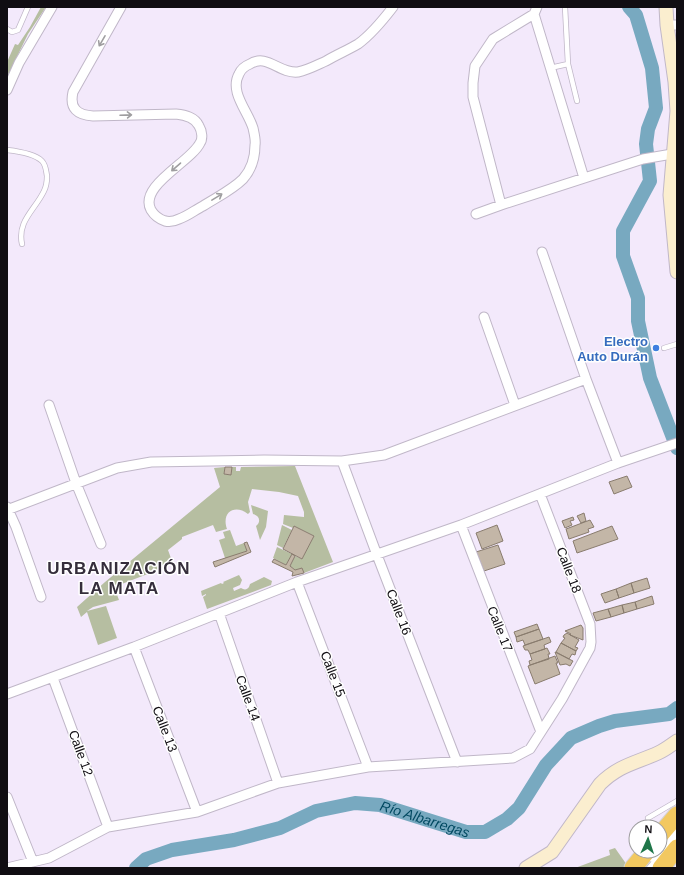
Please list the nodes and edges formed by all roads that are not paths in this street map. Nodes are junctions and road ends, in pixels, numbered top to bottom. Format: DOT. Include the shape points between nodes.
graph roads {
  1 [pos="28,7"];
  2 [pos="52,7"];
  3 [pos="120,7"];
  4 [pos="393,7"];
  5 [pos="565,7"];
  6 [pos="666,7"];
  7 [pos="536,10"];
  8 [pos="672,25"];
  9 [pos="7,29"];
  10 [pos="568,64"];
  11 [pos="550,68"];
  12 [pos="8,87"];
  13 [pos="577,101"];
  14 [pos="677,111"];
  15 [pos="7,150"];
  16 [pos="667,154"];
  17 [pos="584,178"];
  18 [pos="502,205"];
  19 [pos="476,214"];
  20 [pos="22,244"];
  21 [pos="542,252"];
  22 [pos="677,272"];
  23 [pos="484,317"];
  24 [pos="677,344"];
  25 [pos="664,348"];
  26 [pos="586,379"];
  27 [pos="49,405"];
  28 [pos="515,405"];
  29 [pos="677,443"];
  30 [pos="342,461"];
  31 [pos="618,463"];
  32 [pos="76,483"];
  33 [pos="540,494"];
  34 [pos="7,509"];
  35 [pos="461,525"];
  36 [pos="101,544"];
  37 [pos="377,555"];
  38 [pos="297,582"];
  39 [pos="41,597"];
  40 [pos="219,613"];
  41 [pos="134,647"];
  42 [pos="53,678"];
  43 [pos="7,694"];
  44 [pos="541,732"];
  45 [pos="677,741"];
  46 [pos="457,762"];
  47 [pos="368,767"];
  48 [pos="278,783"];
  49 [pos="7,797"];
  50 [pos="677,801"];
  51 [pos="197,812"];
  52 [pos="677,815"];
  53 [pos="648,818"];
  54 [pos="668,826"];
  55 [pos="108,827"];
  56 [pos="677,829"];
  57 [pos="677,835"];
  58 [pos="668,840"];
  59 [pos="677,848"];
  60 [pos="640,859"];
  61 [pos="651,859"];
  62 [pos="33,862"];
  63 [pos="7,868"];
  64 [pos="526,868"];
  65 [pos="633,868"];
  66 [pos="643,868"];
  67 [pos="648,868"];
  68 [pos="661,868"];
  1 -- 9 [label="lane" via="18,30 12,32"];
  2 -- 12 [label="street"];
  3 -- 4 [label="street, one-way" via="73,92 72,103 83,115 176,114 189,116 197,122 201,133 200,143 150,195 149,205 154,214 171,222 232,188 249,170 256,145 253,128 237,90 239,74 245,67 260,60 291,72 310,68 358,44 378,26"];
  5 -- 10 [label="lane"];
  6 -- 8 [label="street"];
  7 -- 11 [label="street"];
  7 -- 18 [label="street" via="493,38 476,66 472,83 473,97"];
  8 -- 14 [label="street"];
  10 -- 11 [label="lane"];
  10 -- 13 [label="lane"];
  11 -- 17 [label="street"];
  14 -- 16 [label="street"];
  15 -- 20 [label="lane" via="34,157 42,161 46,168 44,191 22,227"];
  16 -- 17 [label="street"];
  16 -- 22 [label="street"];
  17 -- 18 [label="street"];
  18 -- 19 [label="street"];
  21 -- 26 [label="street"];
  23 -- 28 [label="street"];
  24 -- 25 [label="lane"];
  26 -- 28 [label="street"];
  26 -- 31 [label="street"];
  27 -- 32 [label="street"];
  28 -- 30 [label="street" via="384,455"];
  29 -- 31 [label="street"];
  30 -- 32 [label="street" via="151,462 117,468"];
  30 -- 37 [label="street, Calle 16"];
  31 -- 33 [label="street"];
  32 -- 34 [label="street"];
  32 -- 36 [label="street"];
  33 -- 35 [label="street"];
  33 -- 44 [label="street, Calle 18" via="590,624 591,642 590,648"];
  34 -- 39 [label="street"];
  35 -- 37 [label="street"];
  35 -- 44 [label="street, Calle 17"];
  37 -- 38 [label="street"];
  37 -- 46 [label="street, Calle 16"];
  38 -- 40 [label="street"];
  38 -- 47 [label="street, Calle 15"];
  40 -- 41 [label="street"];
  40 -- 48 [label="street, Calle 14"];
  41 -- 42 [label="street"];
  41 -- 51 [label="street, Calle 13"];
  42 -- 43 [label="street"];
  42 -- 55 [label="street, Calle 12"];
  44 -- 46 [label="street" via="530,748 513,758"];
  45 -- 64 [label="street" via="610,774 600,784 552,852"];
  46 -- 47 [label="street"];
  47 -- 48 [label="street"];
  48 -- 51 [label="street"];
  49 -- 62 [label="street"];
  50 -- 53 [label="lane"];
  51 -- 55 [label="street"];
  52 -- 54 [label="highway"];
  55 -- 62 [label="street" via="50,858"];
  56 -- 58 [label="lane"];
  57 -- 67 [label="lane"];
  59 -- 68 [label="highway"];
  60 -- 65 [label="highway"];
  61 -- 66 [label="lane"];
  62 -- 63 [label="street"];
}
